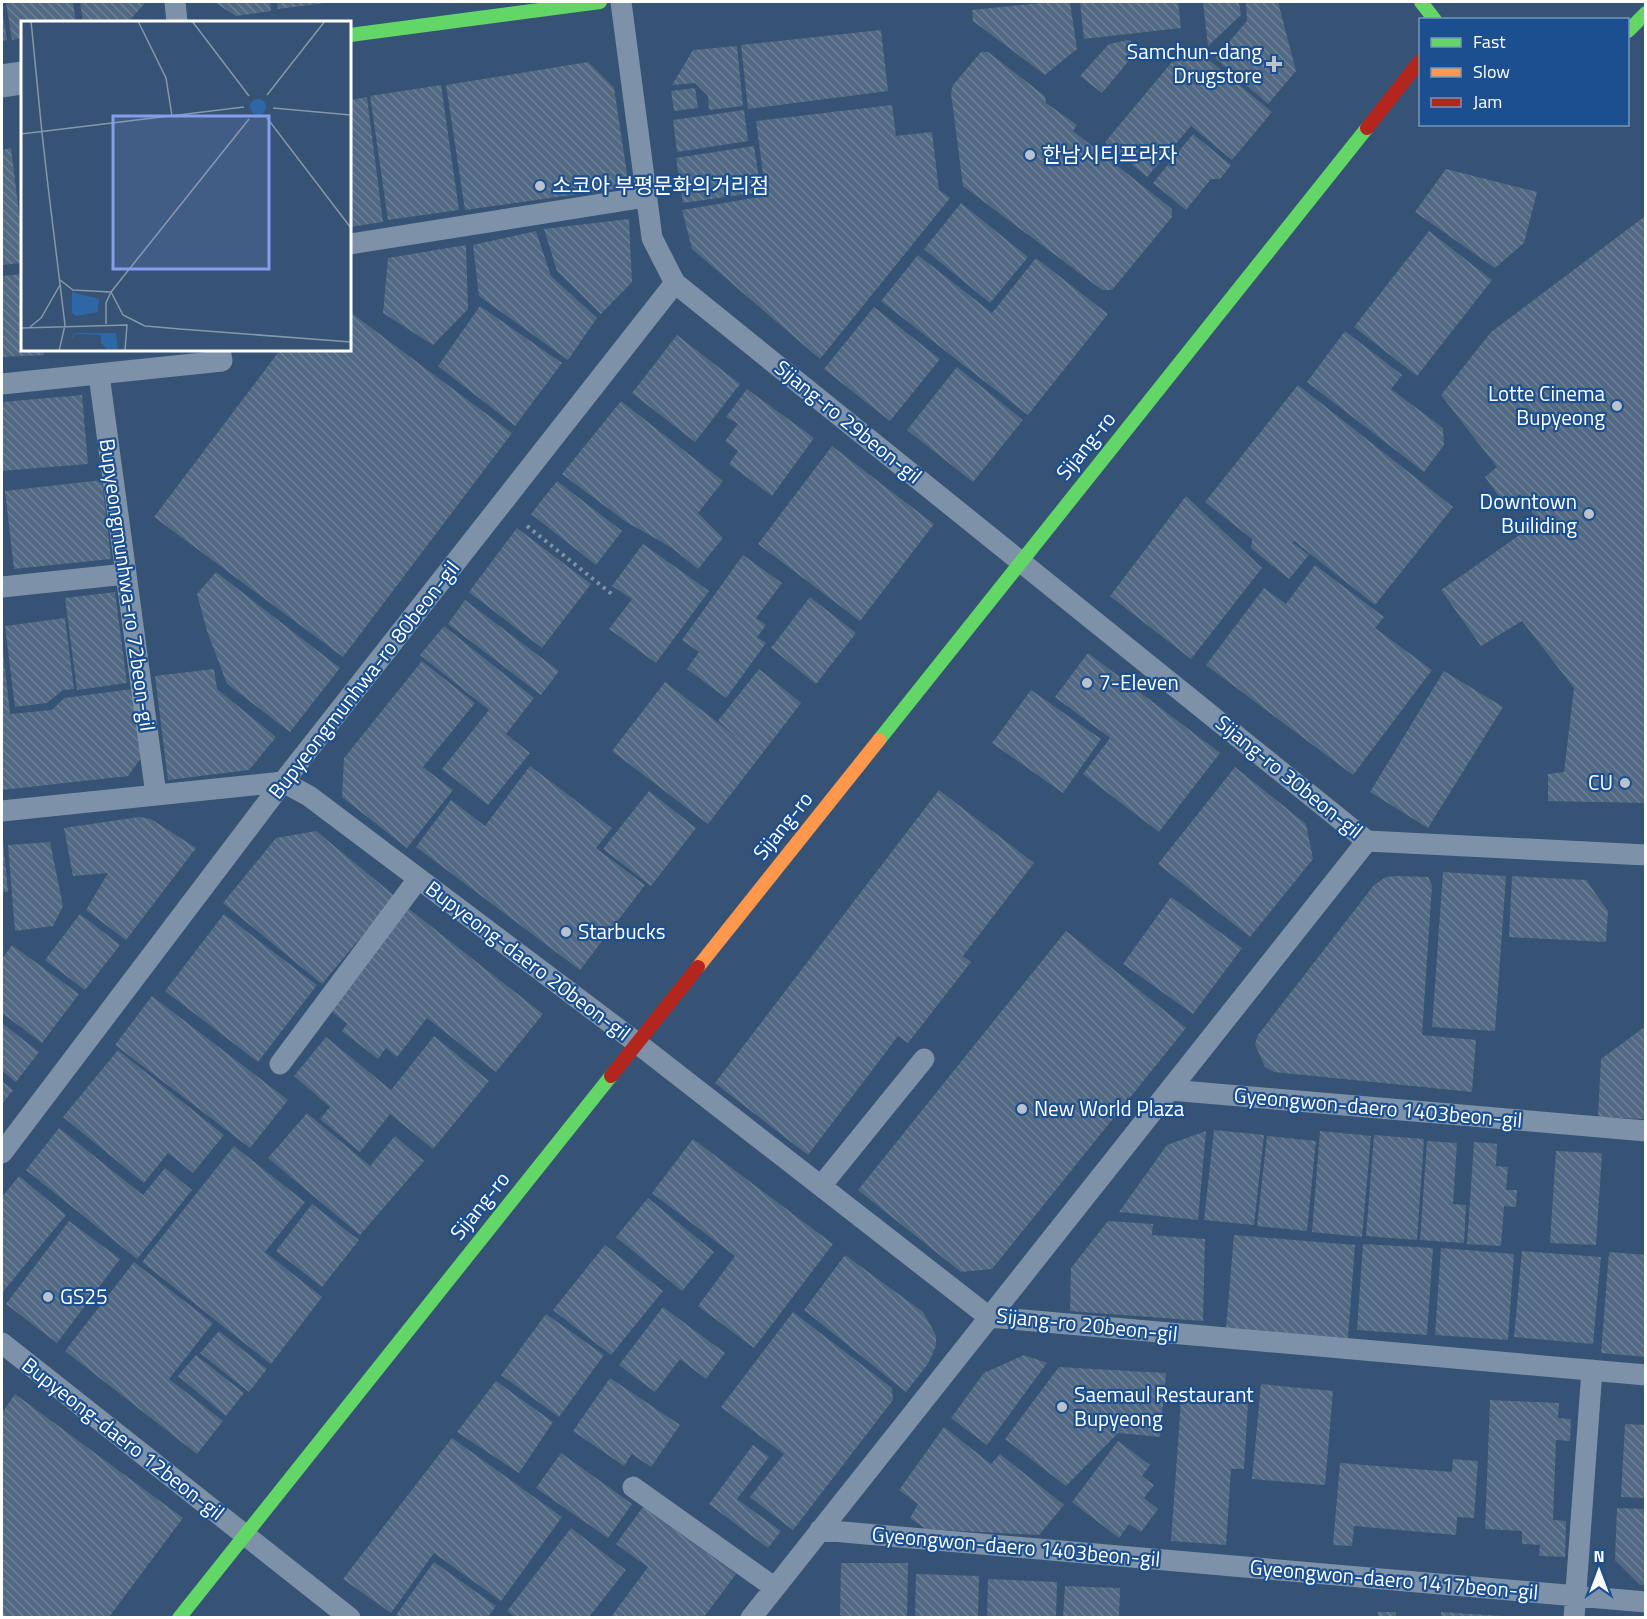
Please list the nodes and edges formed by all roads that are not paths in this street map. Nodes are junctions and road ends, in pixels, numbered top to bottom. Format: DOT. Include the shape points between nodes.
graph roads {
  1 [pos="175,2"];
  2 [pos="600,2"];
  3 [pos="621,2"];
  4 [pos="1421,2"];
  5 [pos="1646,13"];
  6 [pos="1433,18"];
  7 [pos="177,21"];
  8 [pos="1629,31"];
  9 [pos="351,35"];
  10 [pos="1640,43"];
  11 [pos="1419,62"];
  12 [pos="21,78"];
  13 [pos="2,81"];
  14 [pos="646,197"];
  15 [pos="351,244"];
  16 [pos="675,283"];
  17 [pos="220,351"];
  18 [pos="99,375"];
  19 [pos="2,384"];
  20 [pos="1021,562"];
  21 [pos="126,574"];
  22 [pos="2,587"];
  23 [pos="283,782"];
  24 [pos="156,795"];
  25 [pos="2,811"];
  26 [pos="1367,841"];
  27 [pos="1646,855"];
  28 [pos="418,879"];
  29 [pos="637,1043"];
  30 [pos="924,1059"];
  31 [pos="279,1064"];
  32 [pos="1170,1090"];
  33 [pos="1646,1131"];
  34 [pos="2,1153"];
  35 [pos="821,1186"];
  36 [pos="989,1317"];
  37 [pos="2,1343"];
  38 [pos="1592,1370"];
  39 [pos="1646,1375"];
  40 [pos="633,1487"];
  41 [pos="820,1530"];
  42 [pos="244,1535"];
  43 [pos="1212,1564"];
  44 [pos="775,1588"];
  45 [pos="1576,1596"];
  46 [pos="1646,1602"];
  47 [pos="179,1617"];
  48 [pos="350,1617"];
  49 [pos="751,1617"];
  50 [pos="1575,1617"];
  1 -- 7 [label="lane"];
  2 -- 9 [label="street"];
  3 -- 14 [label="lane"];
  4 -- 6 [label="street"];
  5 -- 8 [label="street"];
  8 -- 10 [label="street"];
  11 -- 20 [label="street, Sijang-ro"];
  12 -- 13 [label="street"];
  14 -- 15 [label="lane"];
  14 -- 16 [label="lane" via="652,238"];
  16 -- 20 [label="lane, Sijang-ro 29beon-gil"];
  16 -- 23 [label="lane, Bupyeongmunhwa-ro 80beon-gil"];
  17 -- 18 [label="lane" via="222,361"];
  18 -- 19 [label="lane"];
  18 -- 21 [label="lane, Bupyeongmunhwa-ro 72beon-gil"];
  20 -- 26 [label="lane, Sijang-ro 30beon-gil"];
  20 -- 29 [label="street, Sijang-ro"];
  21 -- 22 [label="lane"];
  21 -- 24 [label="lane, Bupyeongmunhwa-ro 72beon-gil"];
  23 -- 24 [label="lane"];
  23 -- 28 [label="lane, Bupyeong-daero 20beon-gil" via="309,796"];
  23 -- 34 [label="lane, Bupyeongmunhwa-ro 80beon-gil"];
  24 -- 25 [label="lane"];
  26 -- 27 [label="lane, Sijang-ro 30beon-gil"];
  26 -- 32 [label="lane"];
  28 -- 29 [label="lane, Bupyeong-daero 20beon-gil"];
  28 -- 31 [label="lane, Bupyeong-daero 20beon-gil"];
  29 -- 35 [label="lane, Sijang-ro 20beon-gil"];
  29 -- 42 [label="street, Sijang-ro"];
  30 -- 35 [label="lane"];
  32 -- 33 [label="lane, Gyeongwon-daero 1403beon-gil"];
  32 -- 36 [label="lane"];
  35 -- 36 [label="lane, Sijang-ro 20beon-gil"];
  36 -- 38 [label="lane, Sijang-ro 20beon-gil"];
  36 -- 41 [label="lane"];
  37 -- 42 [label="lane, Bupyeong-daero 12beon-gil"];
  38 -- 39 [label="lane, Sijang-ro 20beon-gil"];
  38 -- 45 [label="lane"];
  40 -- 44 [label="lane"];
  41 -- 43 [label="lane, Gyeongwon-daero 1403beon-gil"];
  41 -- 44 [label="lane"];
  42 -- 47 [label="street, Sijang-ro"];
  42 -- 48 [label="lane, Bupyeong-daero 12beon-gil"];
  43 -- 45 [label="lane, Gyeongwon-daero 1417beon-gil"];
  44 -- 49 [label="lane"];
  45 -- 46 [label="lane, Gyeongwon-daero 1417beon-gil"];
  45 -- 50 [label="lane"];
}
